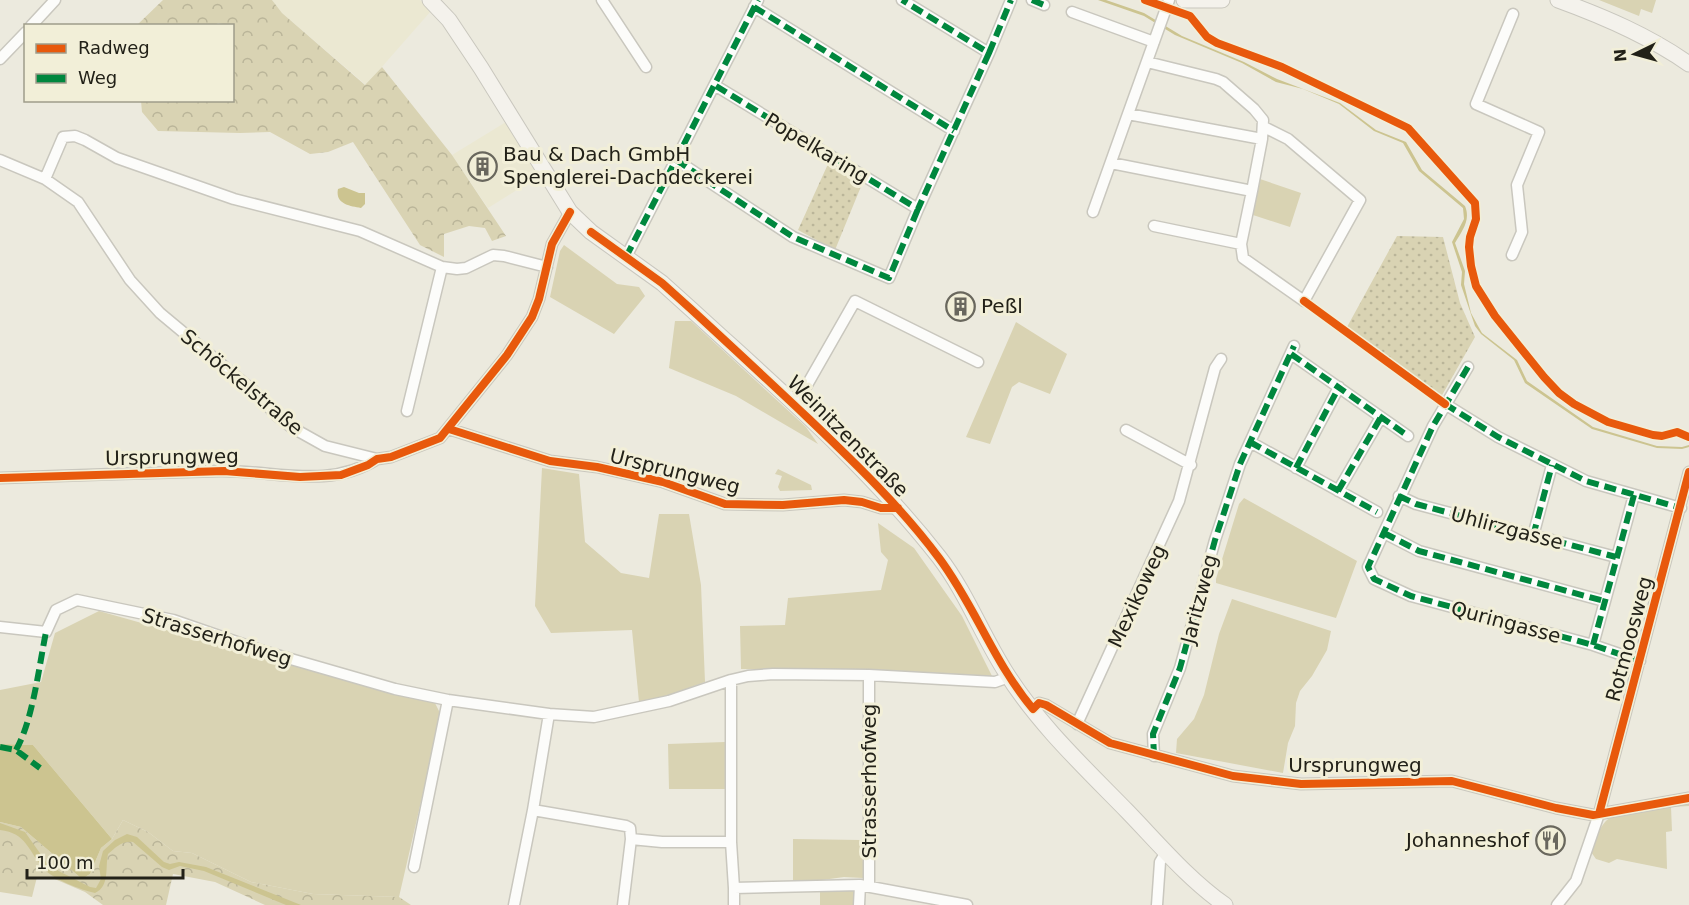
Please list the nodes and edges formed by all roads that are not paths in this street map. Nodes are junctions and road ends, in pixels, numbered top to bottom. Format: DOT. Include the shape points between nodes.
graph roads {
  1 [pos="55,0"];
  2 [pos="430,0"];
  3 [pos="602,0"];
  4 [pos="902,0"];
  5 [pos="1011,0"];
  6 [pos="1032,0"];
  7 [pos="1168,0"];
  8 [pos="1186,0"];
  9 [pos="1222,0"];
  10 [pos="1558,0"];
  11 [pos="756,4"];
  12 [pos="1044,5"];
  13 [pos="1072,12"];
  14 [pos="1513,14"];
  15 [pos="33,24"];
  16 [pos="24,34"];
  17 [pos="1156,37"];
  18 [pos="989,53"];
  19 [pos="0,59"];
  20 [pos="1147,62"];
  21 [pos="1689,64"];
  22 [pos="646,67"];
  23 [pos="716,86"];
  24 [pos="1128,114"];
  25 [pos="1264,127"];
  26 [pos="954,131"];
  27 [pos="1262,139"];
  28 [pos="0,160"];
  29 [pos="676,160"];
  30 [pos="1111,163"];
  31 [pos="45,179"];
  32 [pos="1252,191"];
  33 [pos="918,209"];
  34 [pos="570,212"];
  35 [pos="1093,212"];
  36 [pos="1154,226"];
  37 [pos="1241,244"];
  38 [pos="1512,255"];
  39 [pos="626,257"];
  40 [pos="442,267"];
  41 [pos="547,267"];
  42 [pos="1221,359"];
  43 [pos="978,363"];
  44 [pos="1468,367"];
  45 [pos="1339,387"];
  46 [pos="1445,404"];
  47 [pos="795,406"];
  48 [pos="407,411"];
  49 [pos="1381,417"];
  50 [pos="449,429"];
  51 [pos="1126,430"];
  52 [pos="1408,436"];
  53 [pos="1250,442"];
  54 [pos="377,459"];
  55 [pos="1191,465"];
  56 [pos="1552,465"];
  57 [pos="1296,468"];
  58 [pos="1689,472"];
  59 [pos="0,477"];
  60 [pos="1338,491"];
  61 [pos="1634,495"];
  62 [pos="1399,496"];
  63 [pos="898,508"];
  64 [pos="1681,508"];
  65 [pos="1377,512"];
  66 [pos="1384,534"];
  67 [pos="1533,536"];
  68 [pos="1616,557"];
  69 [pos="1604,601"];
  70 [pos="0,627"];
  71 [pos="1593,645"];
  72 [pos="1640,661"];
  73 [pos="869,675"];
  74 [pos="1009,677"];
  75 [pos="731,680"];
  76 [pos="448,700"];
  77 [pos="1033,709"];
  78 [pos="549,714"];
  79 [pos="1077,724"];
  80 [pos="1158,757"];
  81 [pos="1689,798"];
  82 [pos="533,810"];
  83 [pos="1599,814"];
  84 [pos="631,839"];
  85 [pos="731,842"];
  86 [pos="1166,852"];
  87 [pos="414,867"];
  88 [pos="864,886"];
  89 [pos="734,888"];
  90 [pos="514,905"];
  91 [pos="624,905"];
  92 [pos="734,905"];
  93 [pos="859,905"];
  94 [pos="968,905"];
  95 [pos="1157,905"];
  96 [pos="1225,905"];
  97 [pos="1557,905"];
  1 -- 15 [label="street"];
  2 -- 34 [label="main road, Weinitzenstraße" via="449,20 481,68"];
  3 -- 22 [label="street"];
  4 -- 18 [label="street"];
  5 -- 18 [label="street"];
  6 -- 12 [label="street"];
  7 -- 17 [label="street"];
  8 -- 9 [label="main road"];
  10 -- 21 [label="main road" via="1599,14"];
  11 -- 23 [label="street"];
  11 -- 26 [label="street"];
  13 -- 17 [label="street"];
  14 -- 38 [label="street" via="1476,104 1539,132 1517,185 1522,232"];
  16 -- 19 [label="street"];
  17 -- 20 [label="street"];
  18 -- 26 [label="street"];
  20 -- 24 [label="street"];
  20 -- 25 [label="street" via="1223,82 1259,114"];
  23 -- 29 [label="street"];
  23 -- 33 [label="street, Popelkaring"];
  24 -- 27 [label="street"];
  24 -- 30 [label="street"];
  25 -- 27 [label="street"];
  25 -- 37 [label="street" via="1288,139 1360,200 1304,301 1243,258"];
  26 -- 33 [label="street"];
  27 -- 32 [label="street"];
  28 -- 31 [label="street, Schöckelstraße"];
  29 -- 33 [label="street" via="793,237 889,278"];
  29 -- 39 [label="street"];
  30 -- 32 [label="street"];
  30 -- 35 [label="street"];
  31 -- 40 [label="street" via="63,137 75,136 117,158 166,176 234,199 360,231"];
  31 -- 54 [label="street, Schöckelstraße" via="78,202 130,280 160,313 256,393 277,416 325,446"];
  32 -- 37 [label="street"];
  34 -- 39 [label="main road, Weinitzenstraße"];
  34 -- 41 [label="street, Schöckelstraße" via="552,244"];
  36 -- 37 [label="street"];
  39 -- 47 [label="main road, Weinitzenstraße" via="692,309"];
  40 -- 41 [label="street" via="466,268 493,255"];
  40 -- 48 [label="street"];
  41 -- 50 [label="street, Schöckelstraße" via="532,317"];
  42 -- 55 [label="street, Mexikoweg" via="1215,368"];
  43 -- 47 [label="street" via="855,301"];
  44 -- 46 [label="street"];
  45 -- 49 [label="street, Jaritzweg"];
  45 -- 53 [label="street, Jaritzweg" via="1293,350"];
  45 -- 57 [label="street"];
  46 -- 56 [label="street" via="1491,434"];
  46 -- 62 [label="street"];
  47 -- 63 [label="main road, Weinitzenstraße"];
  49 -- 52 [label="street, Jaritzweg"];
  49 -- 60 [label="street"];
  50 -- 54 [label="street, Schöckelstraße" via="440,438"];
  50 -- 63 [label="street, Ursprungweg" via="550,461 663,482 725,504 783,505 835,500"];
  51 -- 55 [label="street"];
  53 -- 57 [label="street"];
  53 -- 80 [label="street, Jaritzweg" via="1215,540 1180,668 1153,734"];
  54 -- 59 [label="street, Ursprungweg" via="341,475 300,477 224,471"];
  55 -- 79 [label="street, Mexikoweg" via="1168,527"];
  56 -- 61 [label="street"];
  56 -- 67 [label="street"];
  57 -- 60 [label="street"];
  58 -- 64 [label="street, Rotmoosweg"];
  60 -- 65 [label="street"];
  61 -- 64 [label="street"];
  61 -- 68 [label="street"];
  62 -- 66 [label="street"];
  62 -- 67 [label="street, Uhlirzgasse"];
  63 -- 74 [label="main road, Weinitzenstraße" via="963,593"];
  64 -- 72 [label="street, Rotmoosweg"];
  66 -- 69 [label="street" via="1419,551"];
  66 -- 71 [label="street, Quringasse" via="1368,567 1374,579 1411,596"];
  67 -- 68 [label="street, Uhlirzgasse"];
  68 -- 69 [label="street"];
  69 -- 71 [label="street"];
  70 -- 76 [label="street, Strasserhofweg" via="46,632 56,610 77,600 173,620 343,675"];
  71 -- 72 [label="street, Quringasse"];
  72 -- 83 [label="street, Rotmoosweg"];
  73 -- 74 [label="street, Strasserhofweg" via="995,682"];
  73 -- 75 [label="street, Strasserhofweg" via="773,674"];
  73 -- 88 [label="street, Strasserhofweg"];
  74 -- 77 [label="main road, Weinitzenstraße"];
  75 -- 78 [label="street, Strasserhofweg" via="669,701 594,717"];
  75 -- 85 [label="street"];
  76 -- 78 [label="street, Strasserhofweg"];
  76 -- 87 [label="street"];
  77 -- 79 [label="street, Ursprungweg" via="1039,703 1046,705"];
  77 -- 86 [label="main road, Weinitzenstraße"];
  78 -- 82 [label="street"];
  79 -- 80 [label="street, Ursprungweg" via="1110,743"];
  80 -- 83 [label="street, Ursprungweg" via="1233,776 1301,784 1452,782 1556,808"];
  81 -- 83 [label="street, Ursprungweg"];
  82 -- 84 [label="street" via="626,826 630,828"];
  82 -- 90 [label="street"];
  83 -- 97 [label="street, Rotmoosweg" via="1576,881"];
  84 -- 85 [label="street"];
  84 -- 91 [label="street"];
  85 -- 89 [label="street"];
  86 -- 95 [label="street" via="1160,862"];
  86 -- 96 [label="main road, Weinitzenstraße"];
  88 -- 89 [label="street, Strasserhofweg"];
  88 -- 93 [label="street, Strasserhofweg"];
  88 -- 94 [label="street, Strasserhofweg"];
  89 -- 92 [label="street"];
}
